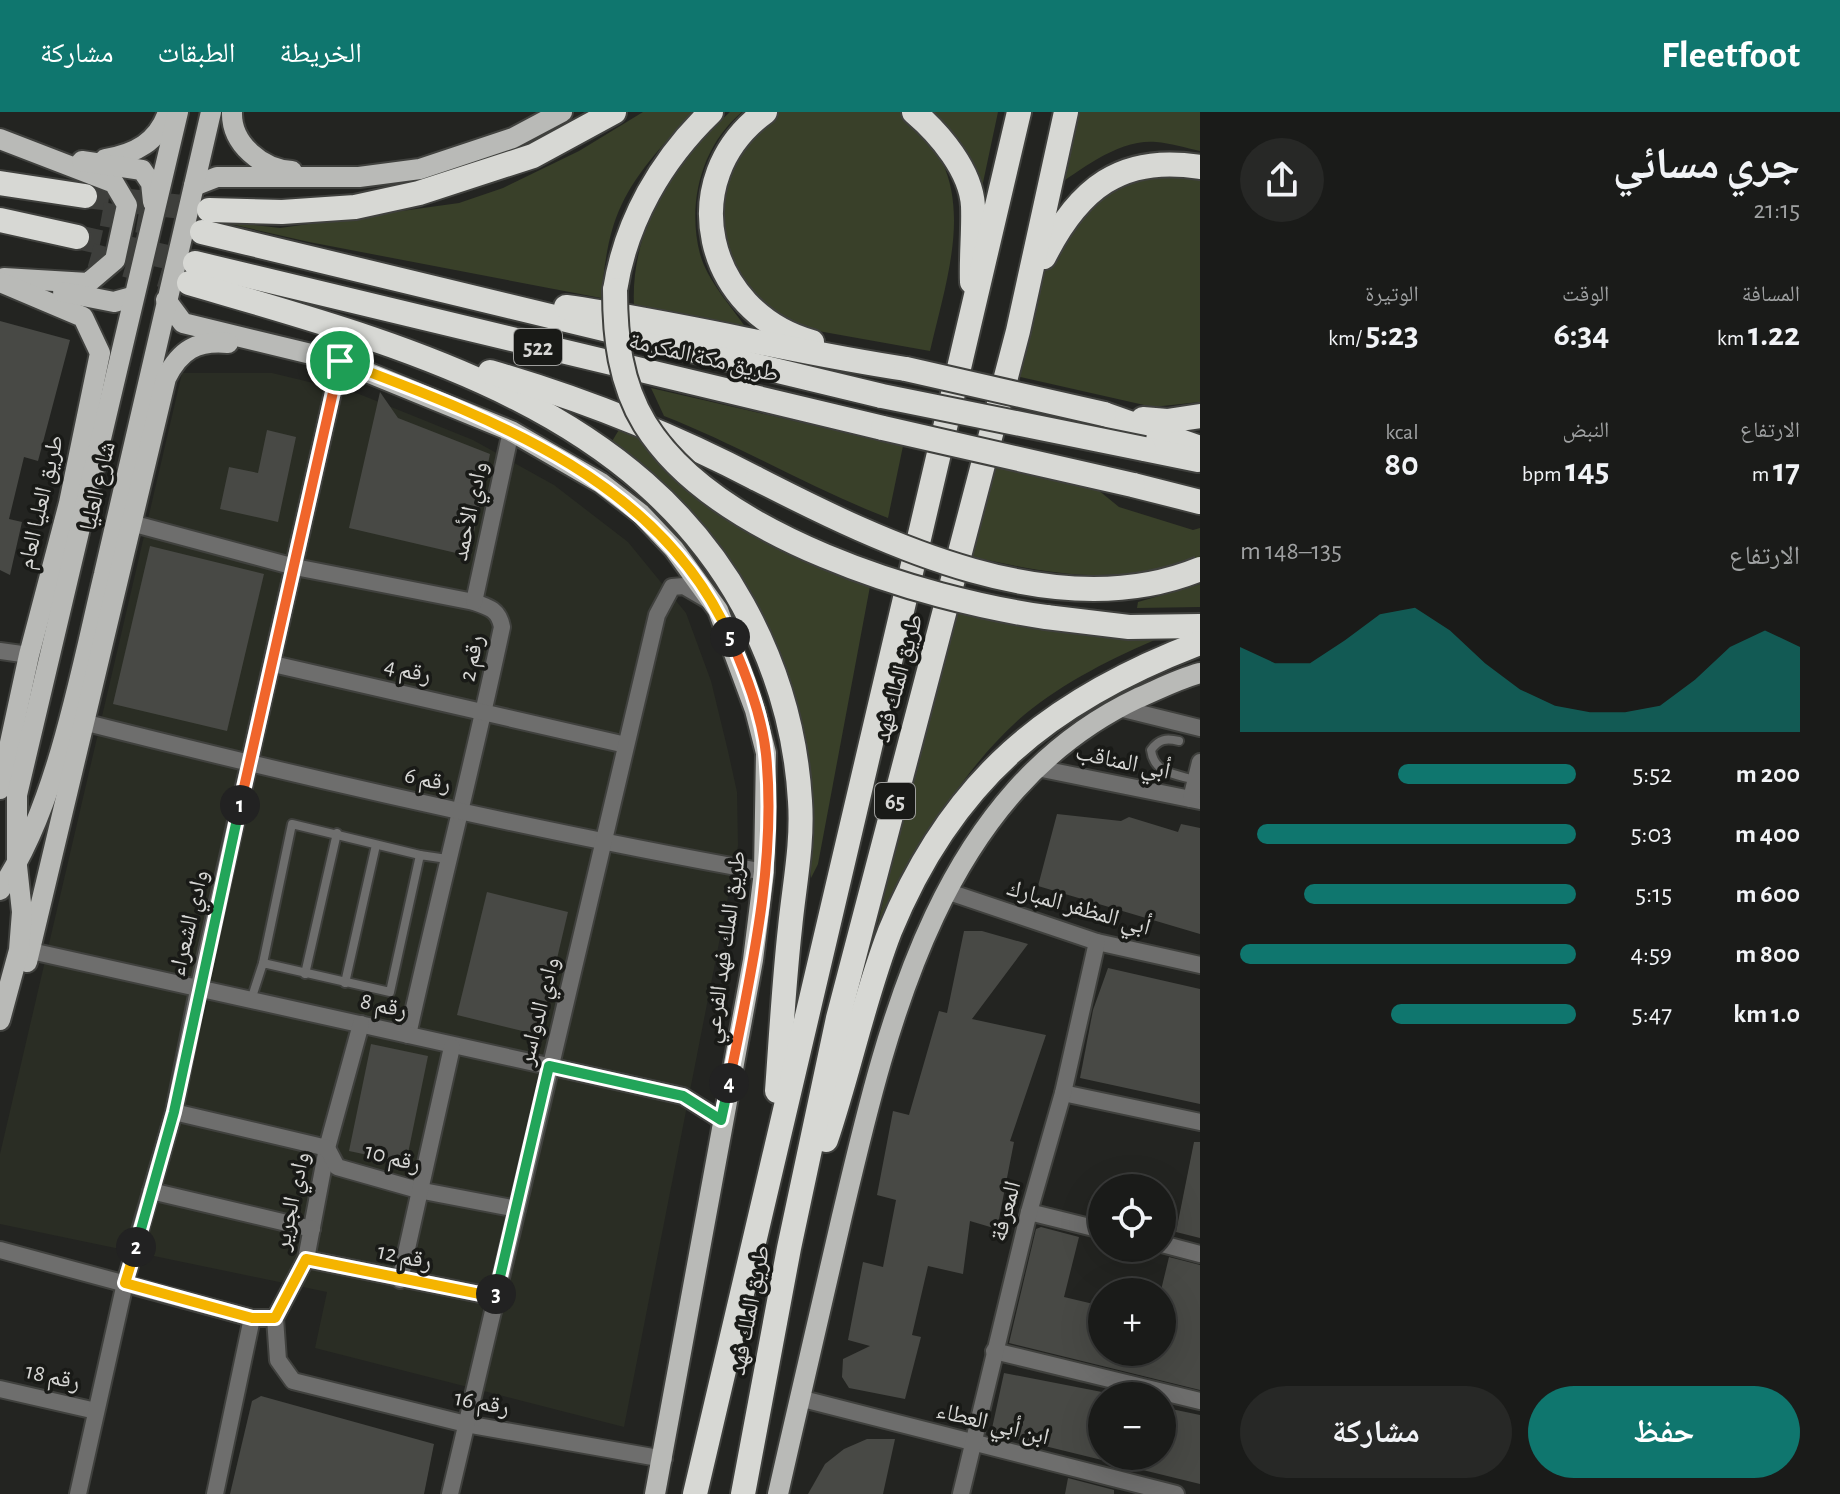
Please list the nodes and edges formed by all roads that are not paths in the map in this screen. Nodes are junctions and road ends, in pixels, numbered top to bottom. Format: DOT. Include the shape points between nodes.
graph roads {
  1 [pos="168,112"];
  2 [pos="178,112"];
  3 [pos="211,112"];
  4 [pos="232,112"];
  5 [pos="562,112"];
  6 [pos="614,112"];
  7 [pos="711,112"];
  8 [pos="765,112"];
  9 [pos="914,112"];
  10 [pos="1019,112"];
  11 [pos="1066,112"];
  12 [pos="0,139"];
  13 [pos="86,162"];
  14 [pos="1200,167"];
  15 [pos="359,177"];
  16 [pos="0,183"];
  17 [pos="194,186"];
  18 [pos="0,191"];
  19 [pos="154,210"];
  20 [pos="0,220"];
  21 [pos="0,228"];
  22 [pos="0,280"];
  23 [pos="409,284"];
  24 [pos="132,297"];
  25 [pos="166,300"];
  26 [pos="973,321"];
  27 [pos="342,328"];
  28 [pos="1018,331"];
  29 [pos="289,348"];
  30 [pos="340,361"];
  31 [pos="906,369"];
  32 [pos="1104,414"];
  33 [pos="1200,416"];
  34 [pos="511,431"];
  35 [pos="1200,448"];
  36 [pos="1200,461"];
  37 [pos="1200,502"];
  38 [pos="131,523"];
  39 [pos="295,567"];
  40 [pos="1200,569"];
  41 [pos="474,602"];
  42 [pos="713,603"];
  43 [pos="1200,626"];
  44 [pos="1200,643"];
  45 [pos="0,651"];
  46 [pos="29,655"];
  47 [pos="273,664"];
  48 [pos="1200,673"];
  49 [pos="1119,708"];
  50 [pos="484,712"];
  51 [pos="83,722"];
  52 [pos="1200,728"];
  53 [pos="1179,741"];
  54 [pos="626,745"];
  55 [pos="1200,762"];
  56 [pos="249,764"];
  57 [pos="1037,768"];
  58 [pos="1196,780"];
  59 [pos="0,789"];
  60 [pos="1196,800"];
  61 [pos="462,812"];
  62 [pos="337,833"];
  63 [pos="605,844"];
  64 [pos="376,845"];
  65 [pos="420,855"];
  66 [pos="447,859"];
  67 [pos="17,866"];
  68 [pos="764,872"];
  69 [pos="0,890"];
  70 [pos="946,891"];
  71 [pos="1097,942"];
  72 [pos="31,951"];
  73 [pos="263,963"];
  74 [pos="1200,965"];
  75 [pos="305,974"];
  76 [pos="345,983"];
  77 [pos="198,990"];
  78 [pos="251,1001"];
  79 [pos="0,1020"];
  80 [pos="361,1024"];
  81 [pos="0,1033"];
  82 [pos="408,1035"];
  83 [pos="452,1047"];
  84 [pos="549,1066"];
  85 [pos="1063,1093"];
  86 [pos="174,1112"];
  87 [pos="721,1120"];
  88 [pos="1200,1122"];
  89 [pos="327,1148"];
  90 [pos="418,1190"];
  91 [pos="151,1191"];
  92 [pos="517,1209"];
  93 [pos="1029,1212"];
  94 [pos="1088,1227"];
  95 [pos="312,1229"];
  96 [pos="752,1248"];
  97 [pos="789,1248"];
  98 [pos="1176,1248"];
  99 [pos="0,1250"];
  100 [pos="1200,1254"];
  101 [pos="306,1259"];
  102 [pos="400,1280"];
  103 [pos="125,1283"];
  104 [pos="495,1297"];
  105 [pos="252,1318"];
  106 [pos="275,1318"];
  107 [pos="994,1351"];
  108 [pos="0,1389"];
  109 [pos="799,1398"];
  110 [pos="1200,1401"];
  111 [pos="96,1411"];
  112 [pos="466,1424"];
  113 [pos="975,1444"];
  114 [pos="664,1459"];
  115 [pos="78,1494"];
  116 [pos="215,1494"];
  117 [pos="450,1494"];
  118 [pos="655,1494"];
  119 [pos="695,1494"];
  120 [pos="743,1494"];
  121 [pos="778,1494"];
  122 [pos="961,1494"];
  123 [pos="1176,1494"];
  1 -- 13 [label="main road" via="156,136 132,154"];
  2 -- 19 [label="main road, شارع العليا"];
  3 -- 17 [label="main road, شارع العليا"];
  4 -- 15 [label="main road" via="238,138 272,168"];
  5 -- 15 [label="main road" via="513,138 420,169"];
  6 -- 23 [label="highway, طريق مكة المكرمة / 522" via="533,156 419,193 355,207 206,221"];
  7 -- 43 [label="highway, bridge" via="677,148 647,195 621,256 615,290 615,334 627,383 645,423 699,487 761,525 871,572 974,603 1129,627"];
  8 -- 31 [label="highway" via="736,139 712,192 714,242 730,286 768,323 803,339"];
  9 -- 26 [label="highway" via="945,143 973,204"];
  10 -- 26 [label="highway, طريق الملك فهد / 65"];
  11 -- 28 [label="highway, طريق الملك فهد / 65"];
  12 -- 13 [label="main road"];
  12 -- 22 [label="main road" via="114,183 127,205 115,260 88,283"];
  13 -- 19 [label="main road" via="142,170 151,183"];
  14 -- 28 [label="highway" via="1151,163 1128,169 1082,199 1051,239"];
  15 -- 17 [label="main road" via="217,177"];
  16 -- 18 [label="highway" via="83,203"];
  17 -- 25 [label="main road, شارع العليا"];
  19 -- 24 [label="main road, شارع العليا"];
  20 -- 21 [label="highway" via="75,243"];
  22 -- 24 [label="main road" via="114,302"];
  22 -- 46 [label="main road, طريق العليا العام" via="83,317 100,353 69,503"];
  23 -- 31 [label="highway" via="644,318"];
  23 -- 36 [label="highway, طريق مكة المكرمة / 522, bridge" via="882,396"];
  24 -- 67 [label="main road, شارع العليا" via="17,795"];
  25 -- 29 [label="main road" via="183,323"];
  25 -- 67 [label="main road, شارع العليا" via="86,648 42,807"];
  26 -- 96 [label="highway, طريق الملك فهد / 65"];
  27 -- 37 [label="highway, طريق مكة المكرمة / 522, bridge" via="192,273"];
  27 -- 40 [label="highway, bridge" via="568,395 684,440 884,541 1037,586 1136,585"];
  27 -- 96 [label="highway" via="534,406 642,479 704,543 768,653 796,765 799,859 775,1115"];
  28 -- 97 [label="highway, طريق الملك فهد / 65" via="838,1018"];
  29 -- 30 [label="main road, طريق الملك فهد الفرعي"];
  29 -- 38 [label="main road" via="208,341 176,357 166,378"];
  30 -- 34 [label="main road, طريق الملك فهد الفرعي"];
  30 -- 39 [label="street, وادي الشعراء"];
  31 -- 32 [label="highway, bridge"];
  32 -- 33 [label="highway" via="1167,421"];
  32 -- 35 [label="highway"];
  34 -- 41 [label="street, وادي الأحمد"];
  34 -- 42 [label="main road, طريق الملك فهد الفرعي" via="590,476 641,514"];
  38 -- 39 [label="street, رقم 2"];
  38 -- 51 [label="main road"];
  39 -- 41 [label="street, رقم 2"];
  39 -- 47 [label="street, وادي الشعراء"];
  41 -- 50 [label="street, رقم 2" via="493,608 502,627"];
  42 -- 54 [label="street, وادي الدواسر" via="684,586 672,587 657,615"];
  42 -- 68 [label="main road, طريق الملك فهد الفرعي" via="735,649 766,753"];
  44 -- 97 [label="highway" via="1135,668 1036,729 1003,758 933,846 889,935"];
  45 -- 46 [label="street"];
  46 -- 59 [label="main road, طريق العليا العام"];
  47 -- 50 [label="street, رقم 4"];
  47 -- 56 [label="street, وادي الشعراء"];
  48 -- 49 [label="main road"];
  49 -- 52 [label="street"];
  49 -- 57 [label="main road" via="1076,734"];
  50 -- 54 [label="street, رقم 4"];
  50 -- 61 [label="street, رقم 2"];
  51 -- 56 [label="street, رقم 6"];
  51 -- 72 [label="main road"];
  53 -- 58 [label="lane" via="1166,738 1156,743 1152,762"];
  54 -- 63 [label="street, وادي الدواسر"];
  55 -- 58 [label="street"];
  56 -- 61 [label="street, رقم 6"];
  56 -- 77 [label="street, وادي الشعراء"];
  57 -- 60 [label="street, أبي المناقب"];
  57 -- 70 [label="main road" via="982,830"];
  58 -- 60 [label="street"];
  61 -- 63 [label="street, رقم 6"];
  61 -- 66 [label="street, رقم 2"];
  62 -- 64 [label="lane"];
  62 -- 73 [label="lane" via="292,824"];
  62 -- 75 [label="lane"];
  63 -- 68 [label="street, رقم 6"];
  63 -- 84 [label="street, وادي الدواسر"];
  64 -- 65 [label="lane"];
  64 -- 76 [label="lane"];
  65 -- 66 [label="lane"];
  65 -- 76 [label="lane" via="390,992"];
  66 -- 82 [label="street, رقم 2"];
  67 -- 69 [label="main road, شارع العليا"];
  67 -- 79 [label="main road, شارع العليا" via="19,950"];
  68 -- 87 [label="main road, طريق الملك فهد الفرعي" via="753,960"];
  70 -- 71 [label="street, أبي المظفر المبارك"];
  70 -- 109 [label="main road" via="905,984 870,1099"];
  71 -- 74 [label="street, أبي المظفر المبارك"];
  71 -- 85 [label="street, المعرفة"];
  72 -- 77 [label="street, رقم 8"];
  72 -- 81 [label="main road"];
  73 -- 75 [label="lane"];
  73 -- 78 [label="lane"];
  75 -- 76 [label="lane"];
  77 -- 78 [label="street, رقم 8"];
  77 -- 86 [label="street, وادي الشعراء"];
  78 -- 80 [label="street, رقم 8"];
  80 -- 82 [label="street, رقم 8"];
  80 -- 89 [label="street, وادي الجرير"];
  82 -- 83 [label="street, رقم 8"];
  83 -- 84 [label="street, رقم 8"];
  83 -- 90 [label="street"];
  84 -- 87 [label="street, رقم 8" via="683,1096"];
  84 -- 92 [label="street, وادي الدواسر"];
  85 -- 88 [label="street"];
  85 -- 93 [label="street, المعرفة"];
  86 -- 89 [label="street, رقم 10"];
  86 -- 91 [label="street, وادي الشعراء"];
  87 -- 114 [label="main road, طريق الملك فهد الفرعي"];
  89 -- 90 [label="street, رقم 10" via="337,1167"];
  89 -- 95 [label="street, وادي الجرير"];
  90 -- 92 [label="street, رقم 10"];
  90 -- 102 [label="street"];
  91 -- 95 [label="street"];
  91 -- 103 [label="street, وادي الشعراء"];
  92 -- 104 [label="street, وادي الدواسر"];
  93 -- 94 [label="street"];
  93 -- 107 [label="street, المعرفة"];
  95 -- 101 [label="street, وادي الجرير"];
  96 -- 119 [label="highway, طريق الملك فهد / 65"];
  97 -- 120 [label="highway, طريق الملك فهد / 65"];
  98 -- 100 [label="street"];
  99 -- 103 [label="street"];
  101 -- 102 [label="street, رقم 12"];
  101 -- 106 [label="street, وادي الجرير"];
  102 -- 104 [label="street, رقم 12"];
  103 -- 105 [label="street"];
  103 -- 111 [label="street, وادي الشعراء"];
  104 -- 112 [label="street, وادي الدواسر"];
  105 -- 106 [label="street"];
  105 -- 116 [label="street"];
  106 -- 112 [label="street, رقم 16" via="278,1360 293,1381"];
  107 -- 110 [label="street"];
  107 -- 113 [label="street, المعرفة"];
  108 -- 111 [label="street, رقم 18"];
  109 -- 113 [label="street, ابن أبي العطاء"];
  109 -- 121 [label="main road"];
  111 -- 115 [label="street, وادي الشعراء"];
  112 -- 114 [label="street, رقم 16"];
  112 -- 117 [label="street, وادي الدواسر"];
  113 -- 122 [label="street, المعرفة"];
  113 -- 123 [label="street, ابن أبي العطاء"];
  114 -- 118 [label="main road, طريق الملك فهد الفرعي"];
}
